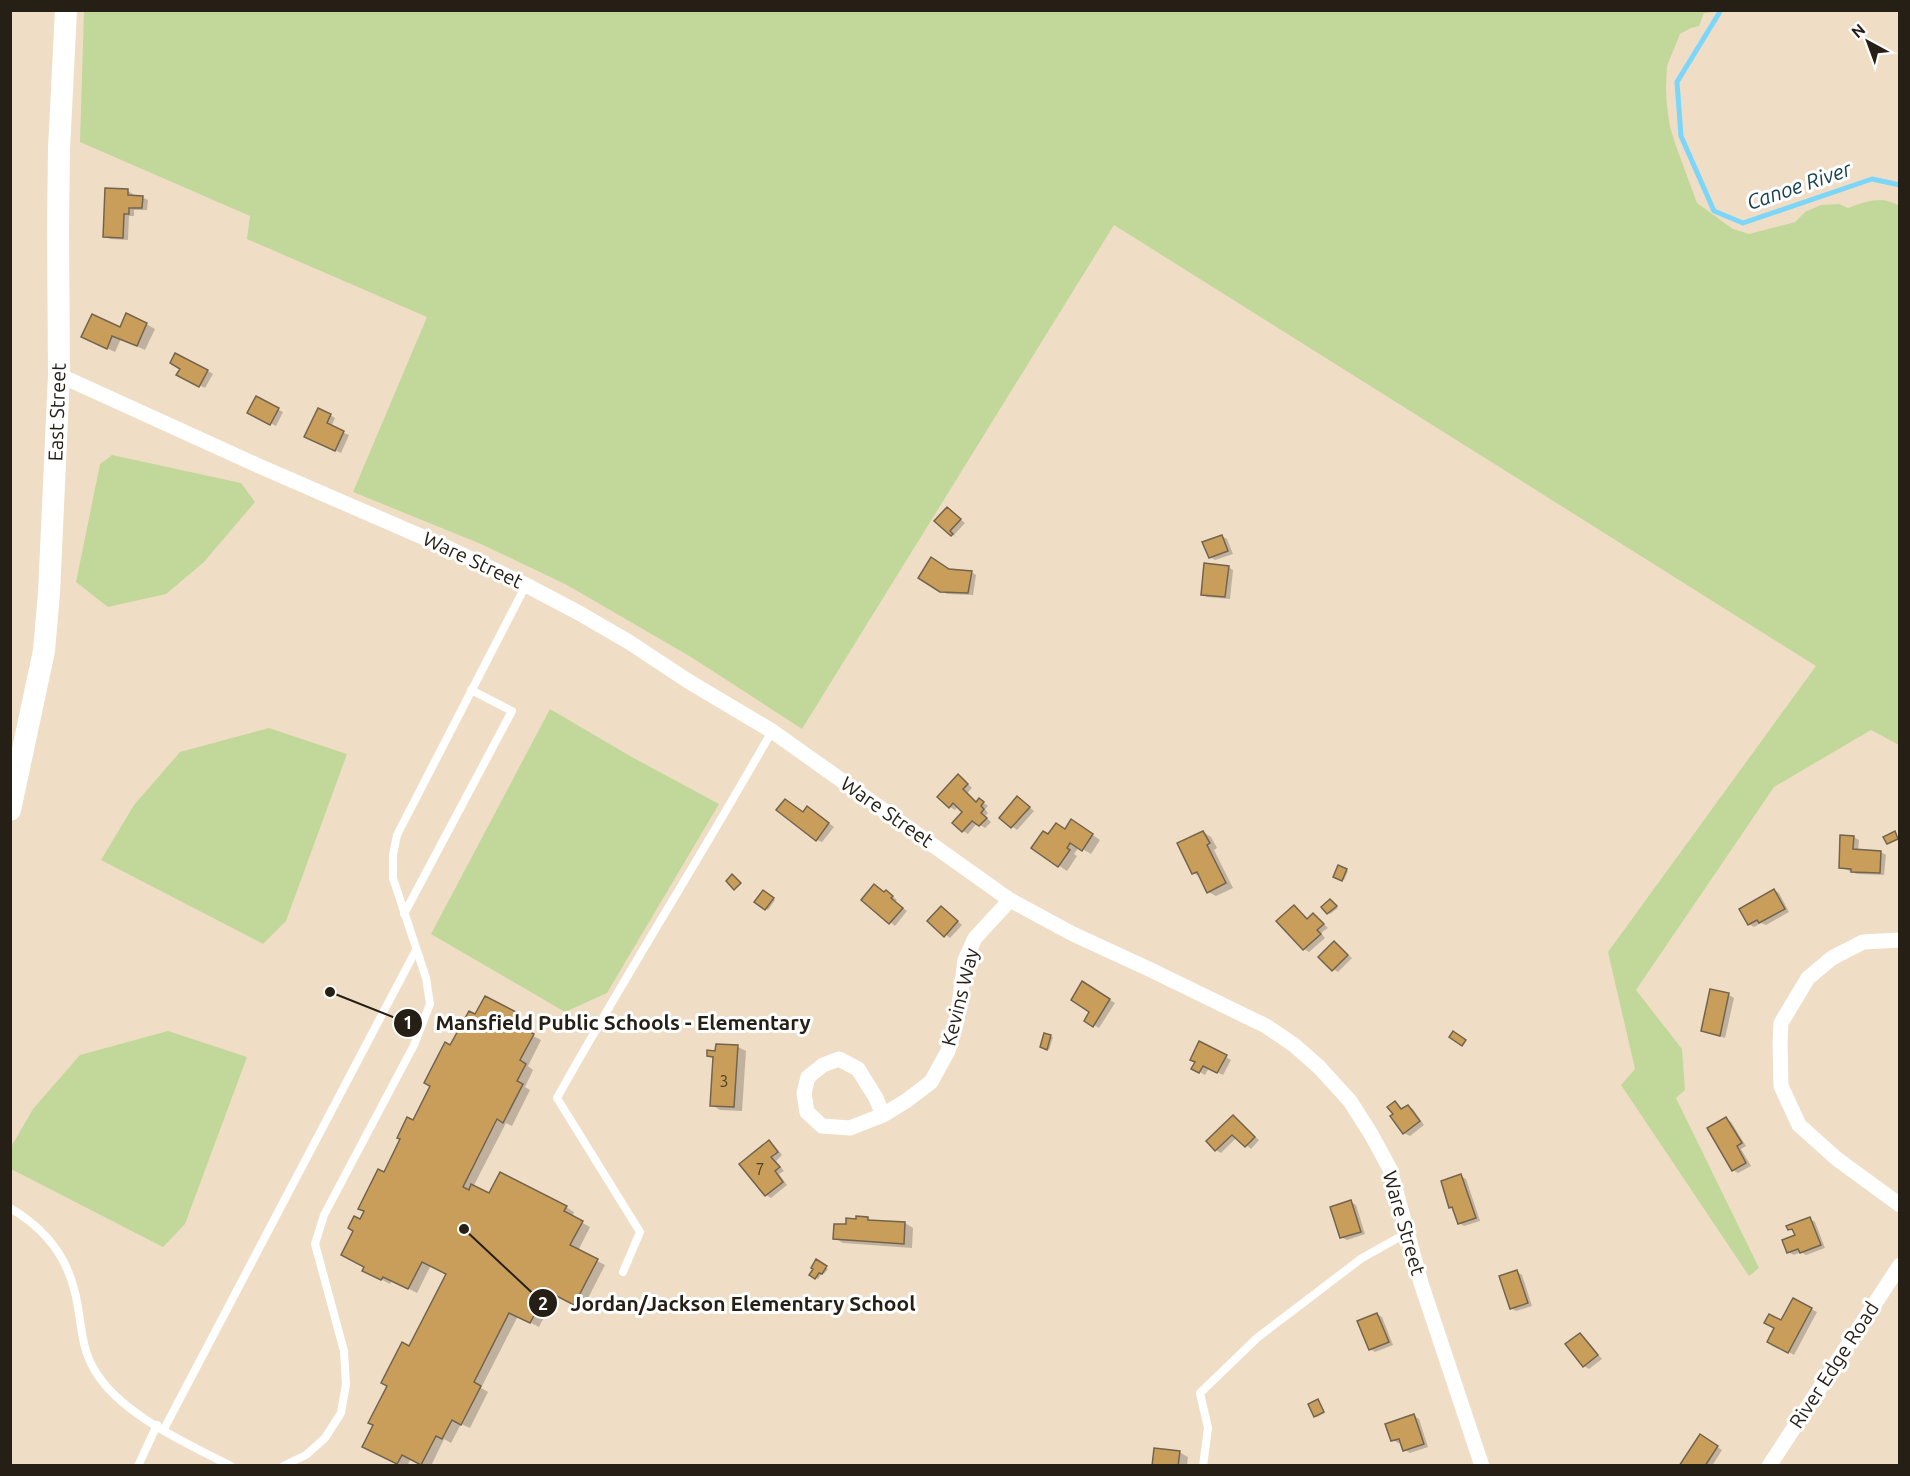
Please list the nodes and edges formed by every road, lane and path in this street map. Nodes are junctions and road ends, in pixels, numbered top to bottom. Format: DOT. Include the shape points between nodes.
graph roads {
  1 [pos="66,10"];
  2 [pos="59,375"];
  3 [pos="526,585"];
  4 [pos="471,690"];
  5 [pos="771,731"];
  6 [pos="10,810"];
  7 [pos="1010,900"];
  8 [pos="404,914"];
  9 [pos="1899,940"];
  10 [pos="416,950"];
  11 [pos="883,1114"];
  12 [pos="1899,1205"];
  13 [pos="10,1208"];
  14 [pos="1407,1233"];
  15 [pos="1899,1265"];
  16 [pos="623,1272"];
  17 [pos="164,1429"];
  18 [pos="311,1450"];
  19 [pos="138,1466"];
  20 [pos="231,1466"];
  21 [pos="283,1466"];
  22 [pos="304,1466"];
  23 [pos="1203,1466"];
  24 [pos="1482,1466"];
  25 [pos="1769,1466"];
  1 -- 2 [label="main road, East Street" via="59,148"];
  2 -- 3 [label="street, Ware Street"];
  2 -- 6 [label="main road, East Street" via="44,651"];
  3 -- 4 [label="lane"];
  3 -- 5 [label="street, Ware Street" via="628,642"];
  4 -- 8 [label="lane" via="397,835 393,878"];
  4 -- 8 [label="lane" via="512,711"];
  5 -- 7 [label="street, Ware Street"];
  5 -- 16 [label="lane" via="557,1098 640,1232"];
  7 -- 11 [label="street, Kevins Way" via="975,938 965,960 957,1020 948,1051 931,1082"];
  7 -- 14 [label="street, Ware Street" via="1256,1021 1294,1045 1350,1101 1371,1134 1390,1169"];
  8 -- 10 [label="lane"];
  9 -- 12 [label="street" via="1863,942 1832,958 1808,978 1781,1023 1780,1043 1781,1086 1799,1125"];
  10 -- 17 [label="lane"];
  10 -- 18 [label="lane" via="430,1004 414,1045 324,1215 315,1244 344,1351 346,1384 340,1413 325,1438"];
  11 -- 11 [label="street, Kevins Way" via="850,1128 822,1126 807,1112 804,1093 808,1077 839,1059 858,1069"];
  13 -- 17 [label="lane" via="25,1216 56,1248 75,1289 80,1329 93,1368 104,1384 124,1405"];
  14 -- 23 [label="lane" via="1362,1258 1266,1331 1200,1393 1208,1428"];
  14 -- 24 [label="street, Ware Street"];
  15 -- 25 [label="street, River Edge Road"];
  17 -- 19 [label="lane"];
  17 -- 20 [label="lane"];
  18 -- 21 [label="lane"];
  18 -- 22 [label="lane"];
}
